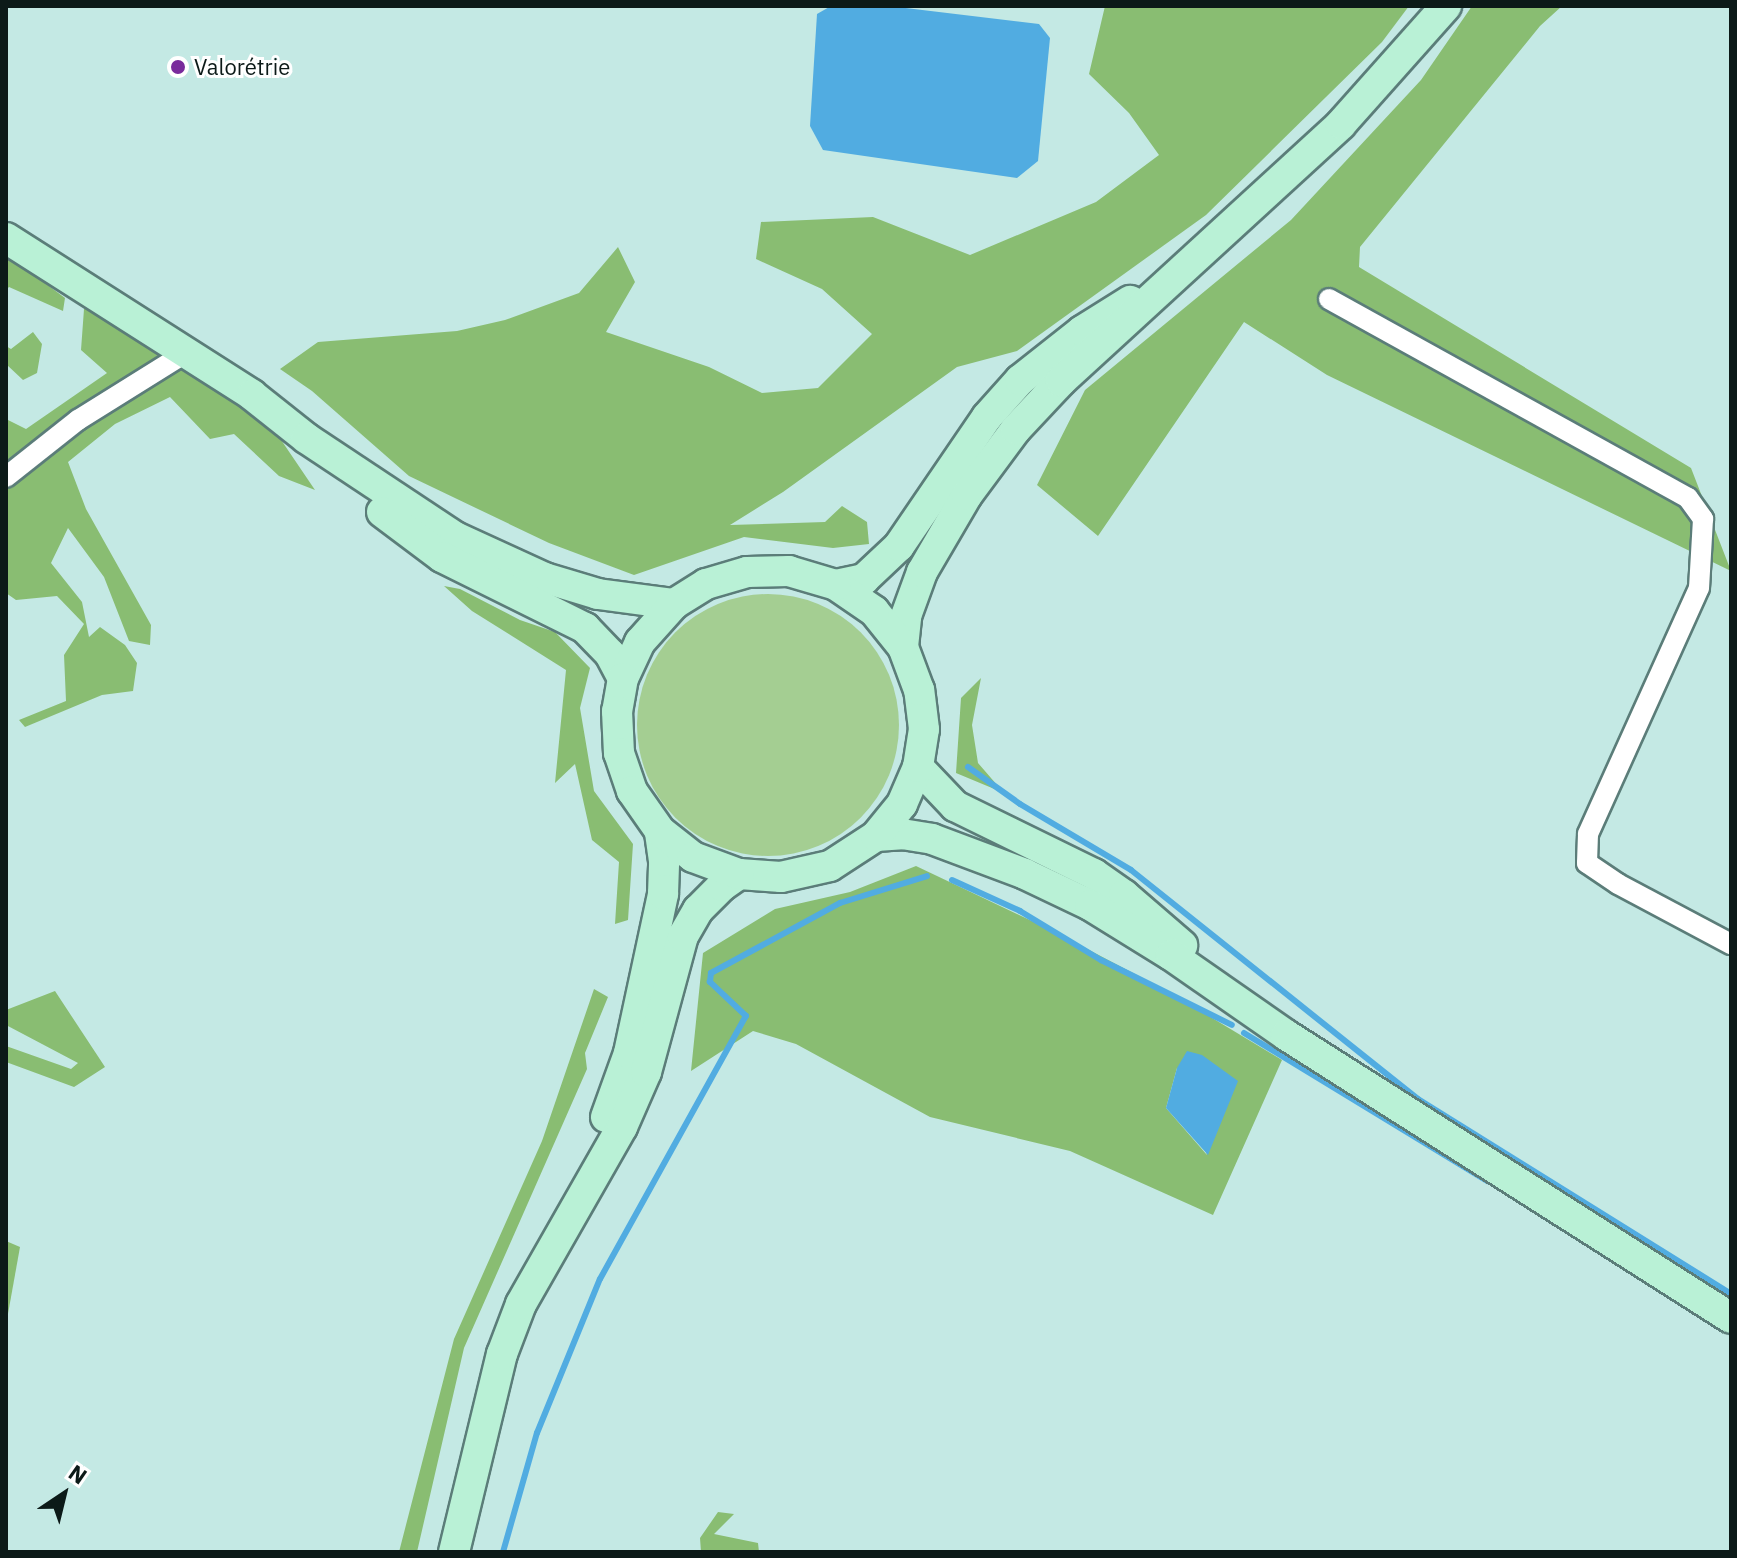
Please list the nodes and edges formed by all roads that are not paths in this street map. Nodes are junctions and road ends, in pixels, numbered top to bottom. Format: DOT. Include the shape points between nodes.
graph roads {
  1 [pos="1446,6"];
  2 [pos="6,238"];
  3 [pos="1218,241"];
  4 [pos="1329,299"];
  5 [pos="187,352"];
  6 [pos="306,438"];
  7 [pos="6,477"];
  8 [pos="836,585"];
  9 [pos="674,604"];
  10 [pos="903,647"];
  11 [pos="623,678"];
  12 [pos="918,767"];
  13 [pos="660,831"];
  14 [pos="876,836"];
  15 [pos="739,874"];
  16 [pos="1731,944"];
  17 [pos="1286,1035"];
  18 [pos="545,1258"];
  19 [pos="1731,1318"];
  20 [pos="454,1552"];
  1 -- 3 [label="main road" via="1341,124"];
  2 -- 5 [label="main road"];
  3 -- 8 [label="main road" via="1082,331 1020,380 987,417 899,546 864,579"];
  3 -- 10 [label="main road" via="1061,381 1016,429 967,495 922,572 906,616"];
  4 -- 16 [label="street" via="1688,498 1703,519 1699,588 1588,834 1587,863"];
  5 -- 6 [label="main road"];
  5 -- 7 [label="street" via="78,420"];
  6 -- 9 [label="main road" via="406,507 493,556 598,594"];
  6 -- 11 [label="main road" via="393,522 442,557 585,628 610,654"];
  8 -- 9 [label="main road" via="789,571 747,572 706,584"];
  8 -- 10 [label="main road" via="874,611"];
  9 -- 11 [label="main road" via="640,642"];
  10 -- 12 [label="main road" via="919,690"];
  11 -- 13 [label="main road" via="617,711 619,753 632,791"];
  12 -- 14 [label="main road" via="902,804"];
  12 -- 17 [label="main road" via="955,806 1057,854 1124,895"];
  13 -- 15 [label="main road" via="693,857"];
  13 -- 18 [label="main road" via="663,894 629,1053"];
  14 -- 15 [label="main road" via="830,866 781,877"];
  14 -- 17 [label="main road" via="932,839 1077,899 1171,955"];
  15 -- 18 [label="main road" via="698,910 683,936 646,1072 622,1127"];
  17 -- 19 [label="main road"];
  18 -- 20 [label="main road" via="502,1354"];
}
